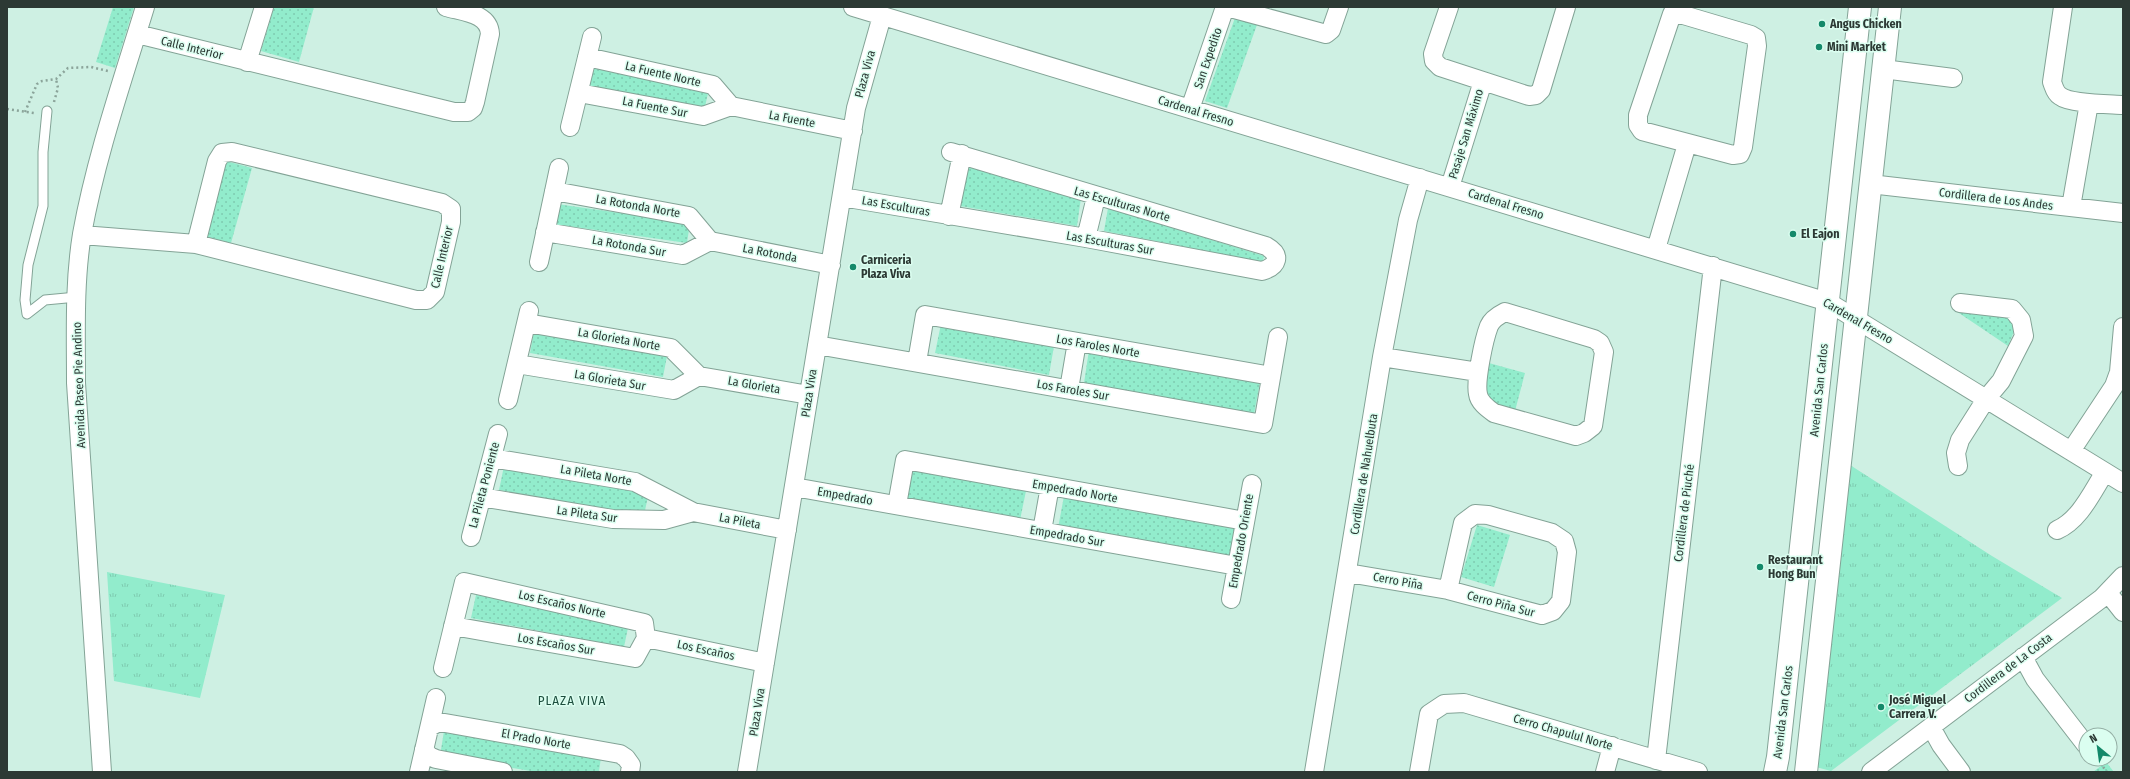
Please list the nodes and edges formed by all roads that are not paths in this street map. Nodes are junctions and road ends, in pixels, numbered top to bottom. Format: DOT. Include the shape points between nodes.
graph roads {
  1 [pos="145,7"];
  2 [pos="264,7"];
  3 [pos="446,7"];
  4 [pos="853,7"];
  5 [pos="1226,7"];
  6 [pos="1339,7"];
  7 [pos="1448,7"];
  8 [pos="1566,7"];
  9 [pos="1860,7"];
  10 [pos="1890,7"];
  11 [pos="2063,7"];
  12 [pos="882,16"];
  13 [pos="137,34"];
  14 [pos="592,37"];
  15 [pos="587,57"];
  16 [pos="247,62"];
  17 [pos="1883,69"];
  18 [pos="1954,78"];
  19 [pos="1483,81"];
  20 [pos="579,93"];
  21 [pos="2089,103"];
  22 [pos="2123,105"];
  23 [pos="731,106"];
  24 [pos="1190,109"];
  25 [pos="47,111"];
  26 [pos="570,127"];
  27 [pos="852,131"];
  28 [pos="1687,144"];
  29 [pos="559,168"];
  30 [pos="1420,178"];
  31 [pos="1870,184"];
  32 [pos="1450,187"];
  33 [pos="554,191"];
  34 [pos="842,197"];
  35 [pos="1096,197"];
  36 [pos="2071,207"];
  37 [pos="2123,213"];
  38 [pos="949,216"];
  39 [pos="546,232"];
  40 [pos="82,236"];
  41 [pos="1086,238"];
  42 [pos="710,241"];
  43 [pos="196,244"];
  44 [pos="1656,249"];
  45 [pos="539,262"];
  46 [pos="831,265"];
  47 [pos="1712,266"];
  48 [pos="1271,268"];
  49 [pos="77,297"];
  50 [pos="1828,302"];
  51 [pos="1960,303"];
  52 [pos="1855,318"];
  53 [pos="2123,327"];
  54 [pos="1278,337"];
  55 [pos="1077,342"];
  56 [pos="818,345"];
  57 [pos="1382,357"];
  58 [pos="917,362"];
  59 [pos="517,364"];
  60 [pos="1478,372"];
  61 [pos="699,376"];
  62 [pos="1271,376"];
  63 [pos="1069,389"];
  64 [pos="809,395"];
  65 [pos="1986,399"];
  66 [pos="508,400"];
  67 [pos="498,434"];
  68 [pos="2072,451"];
  69 [pos="492,458"];
  70 [pos="1958,466"];
  71 [pos="2106,472"];
  72 [pos="2123,483"];
  73 [pos="1252,484"];
  74 [pos="1050,486"];
  75 [pos="794,487"];
  76 [pos="481,497"];
  77 [pos="897,505"];
  78 [pos="693,512"];
  79 [pos="1245,521"];
  80 [pos="787,530"];
  81 [pos="2057,530"];
  82 [pos="1042,531"];
  83 [pos="471,537"];
  84 [pos="1237,566"];
  85 [pos="1348,573"];
  86 [pos="2123,576"];
  87 [pos="1448,590"];
  88 [pos="2108,593"];
  89 [pos="1231,599"];
  90 [pos="2123,612"];
  91 [pos="453,626"];
  92 [pos="646,638"];
  93 [pos="2023,657"];
  94 [pos="765,663"];
  95 [pos="444,668"];
  96 [pos="436,698"];
  97 [pos="430,727"];
  98 [pos="1931,727"];
  99 [pos="2078,735"];
  100 [pos="1612,746"];
  101 [pos="424,749"];
  102 [pos="1656,760"];
  103 [pos="102,772"];
  104 [pos="419,772"];
  105 [pos="504,772"];
  106 [pos="630,772"];
  107 [pos="747,772"];
  108 [pos="1314,772"];
  109 [pos="1419,772"];
  110 [pos="1605,772"];
  111 [pos="1698,772"];
  112 [pos="1775,772"];
  113 [pos="1806,772"];
  114 [pos="1871,772"];
  115 [pos="1961,772"];
  1 -- 13 [label="street, Avenida Paseo Pie Andino"];
  2 -- 16 [label="street"];
  3 -- 16 [label="street, Calle Interior" via="483,19 490,28 475,102 468,112 454,112"];
  4 -- 12 [label="street, Cardenal Fresno"];
  5 -- 6 [label="street" via="1326,34 1331,30"];
  5 -- 24 [label="street, San Expedito"];
  7 -- 19 [label="street, Pasaje San Máximo" via="1433,54 1434,61 1440,67"];
  8 -- 19 [label="street, Pasaje San Máximo" via="1541,90 1536,95 1529,96"];
  9 -- 50 [label="main road, Avenida San Carlos"];
  10 -- 17 [label="main road"];
  11 -- 21 [label="street" via="2052,82 2055,91 2061,97"];
  12 -- 24 [label="street, Cardenal Fresno"];
  12 -- 27 [label="street, Plaza Viva" via="864,77"];
  13 -- 16 [label="street, Calle Interior"];
  13 -- 40 [label="street, Avenida Paseo Pie Andino" via="96,168"];
  14 -- 15 [label="street"];
  15 -- 20 [label="street"];
  15 -- 23 [label="street, La Fuente Norte" via="712,85"];
  17 -- 18 [label="street"];
  17 -- 31 [label="main road"];
  19 -- 32 [label="street, Pasaje San Máximo"];
  20 -- 23 [label="street, La Fuente Sur" via="702,116"];
  20 -- 26 [label="street"];
  21 -- 22 [label="street"];
  21 -- 36 [label="street"];
  23 -- 27 [label="street, La Fuente"];
  24 -- 30 [label="street, Cardenal Fresno"];
  25 -- 49 [label="lane" via="43,152 43,206 28,265 25,300 27,314 45,300"];
  27 -- 34 [label="street, Plaza Viva"];
  28 -- 28 [label="street" via="1733,155 1740,154 1757,46 1756,38 1751,34 1672,14 1638,115 1638,125 1642,131"];
  28 -- 44 [label="street"];
  29 -- 33 [label="street"];
  30 -- 32 [label="street, Cardenal Fresno"];
  30 -- 57 [label="street, Cordillera de Nahuelbuta" via="1408,220"];
  31 -- 36 [label="street, Cordillera de Los Andes"];
  31 -- 52 [label="main road"];
  32 -- 44 [label="street, Cardenal Fresno"];
  33 -- 39 [label="street"];
  33 -- 42 [label="street, La Rotonda Norte" via="689,216"];
  34 -- 38 [label="street, Las Esculturas"];
  34 -- 46 [label="street, Plaza Viva"];
  35 -- 38 [label="street, Las Esculturas Norte" via="956,153"];
  35 -- 41 [label="street"];
  35 -- 48 [label="street, Las Esculturas Norte" via="1266,246 1274,250 1276,256 1275,264"];
  36 -- 37 [label="street, Cordillera de Los Andes"];
  38 -- 41 [label="street, Las Esculturas Sur"];
  39 -- 42 [label="street, La Rotonda Sur" via="683,255"];
  39 -- 45 [label="street"];
  40 -- 43 [label="street, Calle Interior"];
  40 -- 49 [label="street, Avenida Paseo Pie Andino"];
  41 -- 48 [label="street, Las Esculturas Sur" via="1262,271"];
  42 -- 46 [label="street, La Rotonda"];
  43 -- 43 [label="street, Calle Interior" via="217,161 222,153 232,152 427,200 451,209 451,222 435,292 427,300 416,300"];
  44 -- 47 [label="street, Cardenal Fresno"];
  46 -- 56 [label="street, Plaza Viva"];
  47 -- 50 [label="street, Cardenal Fresno"];
  47 -- 102 [label="street, Cordillera de Piuché"];
  49 -- 103 [label="street, Avenida Paseo Pie Andino" via="76,383"];
  50 -- 52 [label="street, Cardenal Fresno"];
  50 -- 112 [label="main road, Avenida San Carlos"];
  51 -- 65 [label="street" via="2012,309 2022,320 2024,336 2001,381"];
  52 -- 65 [label="street, Cardenal Fresno"];
  52 -- 113 [label="main road"];
  53 -- 68 [label="street" via="2116,380"];
  54 -- 62 [label="street"];
  55 -- 58 [label="street, Los Faroles Norte" via="925,315"];
  55 -- 62 [label="street, Los Faroles Norte"];
  55 -- 63 [label="street"];
  56 -- 58 [label="street, Los Faroles Sur"];
  56 -- 64 [label="street, Plaza Viva"];
  57 -- 60 [label="street"];
  57 -- 85 [label="street, Cordillera de Nahuelbuta"];
  58 -- 63 [label="street, Los Faroles Sur"];
  59 -- 61 [label="street, La Glorieta Sur" via="674,390"];
  59 -- 61 [label="street, La Glorieta Norte" via="528,317 671,348"];
  59 -- 66 [label="street"];
  60 -- 60 [label="street" via="1489,325 1505,312 1594,339 1604,352 1593,426 1576,436 1494,413 1484,405 1478,394"];
  61 -- 64 [label="street, La Glorieta"];
  62 -- 63 [label="street, Los Faroles Sur" via="1263,424"];
  64 -- 75 [label="street, Plaza Viva"];
  65 -- 68 [label="street, Cardenal Fresno"];
  65 -- 70 [label="street" via="1958,447"];
  67 -- 69 [label="street, La Pileta Poniente"];
  68 -- 71 [label="street, Cardenal Fresno"];
  69 -- 76 [label="street, La Pileta Poniente"];
  69 -- 78 [label="street, La Pileta Norte" via="635,482"];
  71 -- 72 [label="street, Cardenal Fresno"];
  71 -- 81 [label="street" via="2077,515 2069,524"];
  73 -- 79 [label="street, Empedrado Oriente"];
  74 -- 77 [label="street, Empedrado Norte" via="905,460"];
  74 -- 79 [label="street, Empedrado Norte"];
  74 -- 82 [label="street"];
  75 -- 77 [label="street, Empedrado"];
  75 -- 80 [label="street, Plaza Viva"];
  76 -- 78 [label="street, La Pileta Sur" via="613,519 664,520"];
  76 -- 83 [label="street, La Pileta Poniente"];
  77 -- 82 [label="street, Empedrado Sur"];
  78 -- 80 [label="street, La Pileta"];
  79 -- 84 [label="street, Empedrado Oriente"];
  80 -- 94 [label="street, Plaza Viva"];
  82 -- 84 [label="street, Empedrado Sur"];
  84 -- 89 [label="street, Empedrado Oriente"];
  85 -- 87 [label="street, Cerro Piña"];
  85 -- 108 [label="street, Cordillera de Nahuelbuta"];
  86 -- 88 [label="street, Cordillera de La Costa"];
  87 -- 87 [label="street, Cerro Piña Sur" via="1463,524 1475,514 1488,515 1552,533 1564,541 1567,552 1561,601 1553,611 1542,615"];
  88 -- 90 [label="street"];
  88 -- 93 [label="street, Cordillera de La Costa"];
  91 -- 92 [label="street, Los Escaños Sur" via="635,658"];
  91 -- 92 [label="street, Los Escaños Norte" via="464,582 644,623"];
  91 -- 95 [label="street"];
  92 -- 94 [label="street, Los Escaños"];
  93 -- 98 [label="street, Cordillera de La Costa"];
  93 -- 99 [label="street" via="2035,679"];
  94 -- 107 [label="street, Plaza Viva"];
  96 -- 97 [label="street"];
  97 -- 101 [label="street"];
  97 -- 106 [label="street, El Prado Norte" via="437,723 445,723 620,754 631,765"];
  98 -- 114 [label="street, Cordillera de La Costa"];
  98 -- 115 [label="street"];
  100 -- 102 [label="street, Cerro Chapulul Norte"];
  100 -- 109 [label="street, Cerro Chapulul Norte" via="1464,703 1444,704 1429,714"];
  100 -- 110 [label="street"];
  101 -- 104 [label="street"];
  101 -- 105 [label="street" via="429,756 436,759"];
  102 -- 111 [label="street, Cerro Chapulul Norte"];
}
